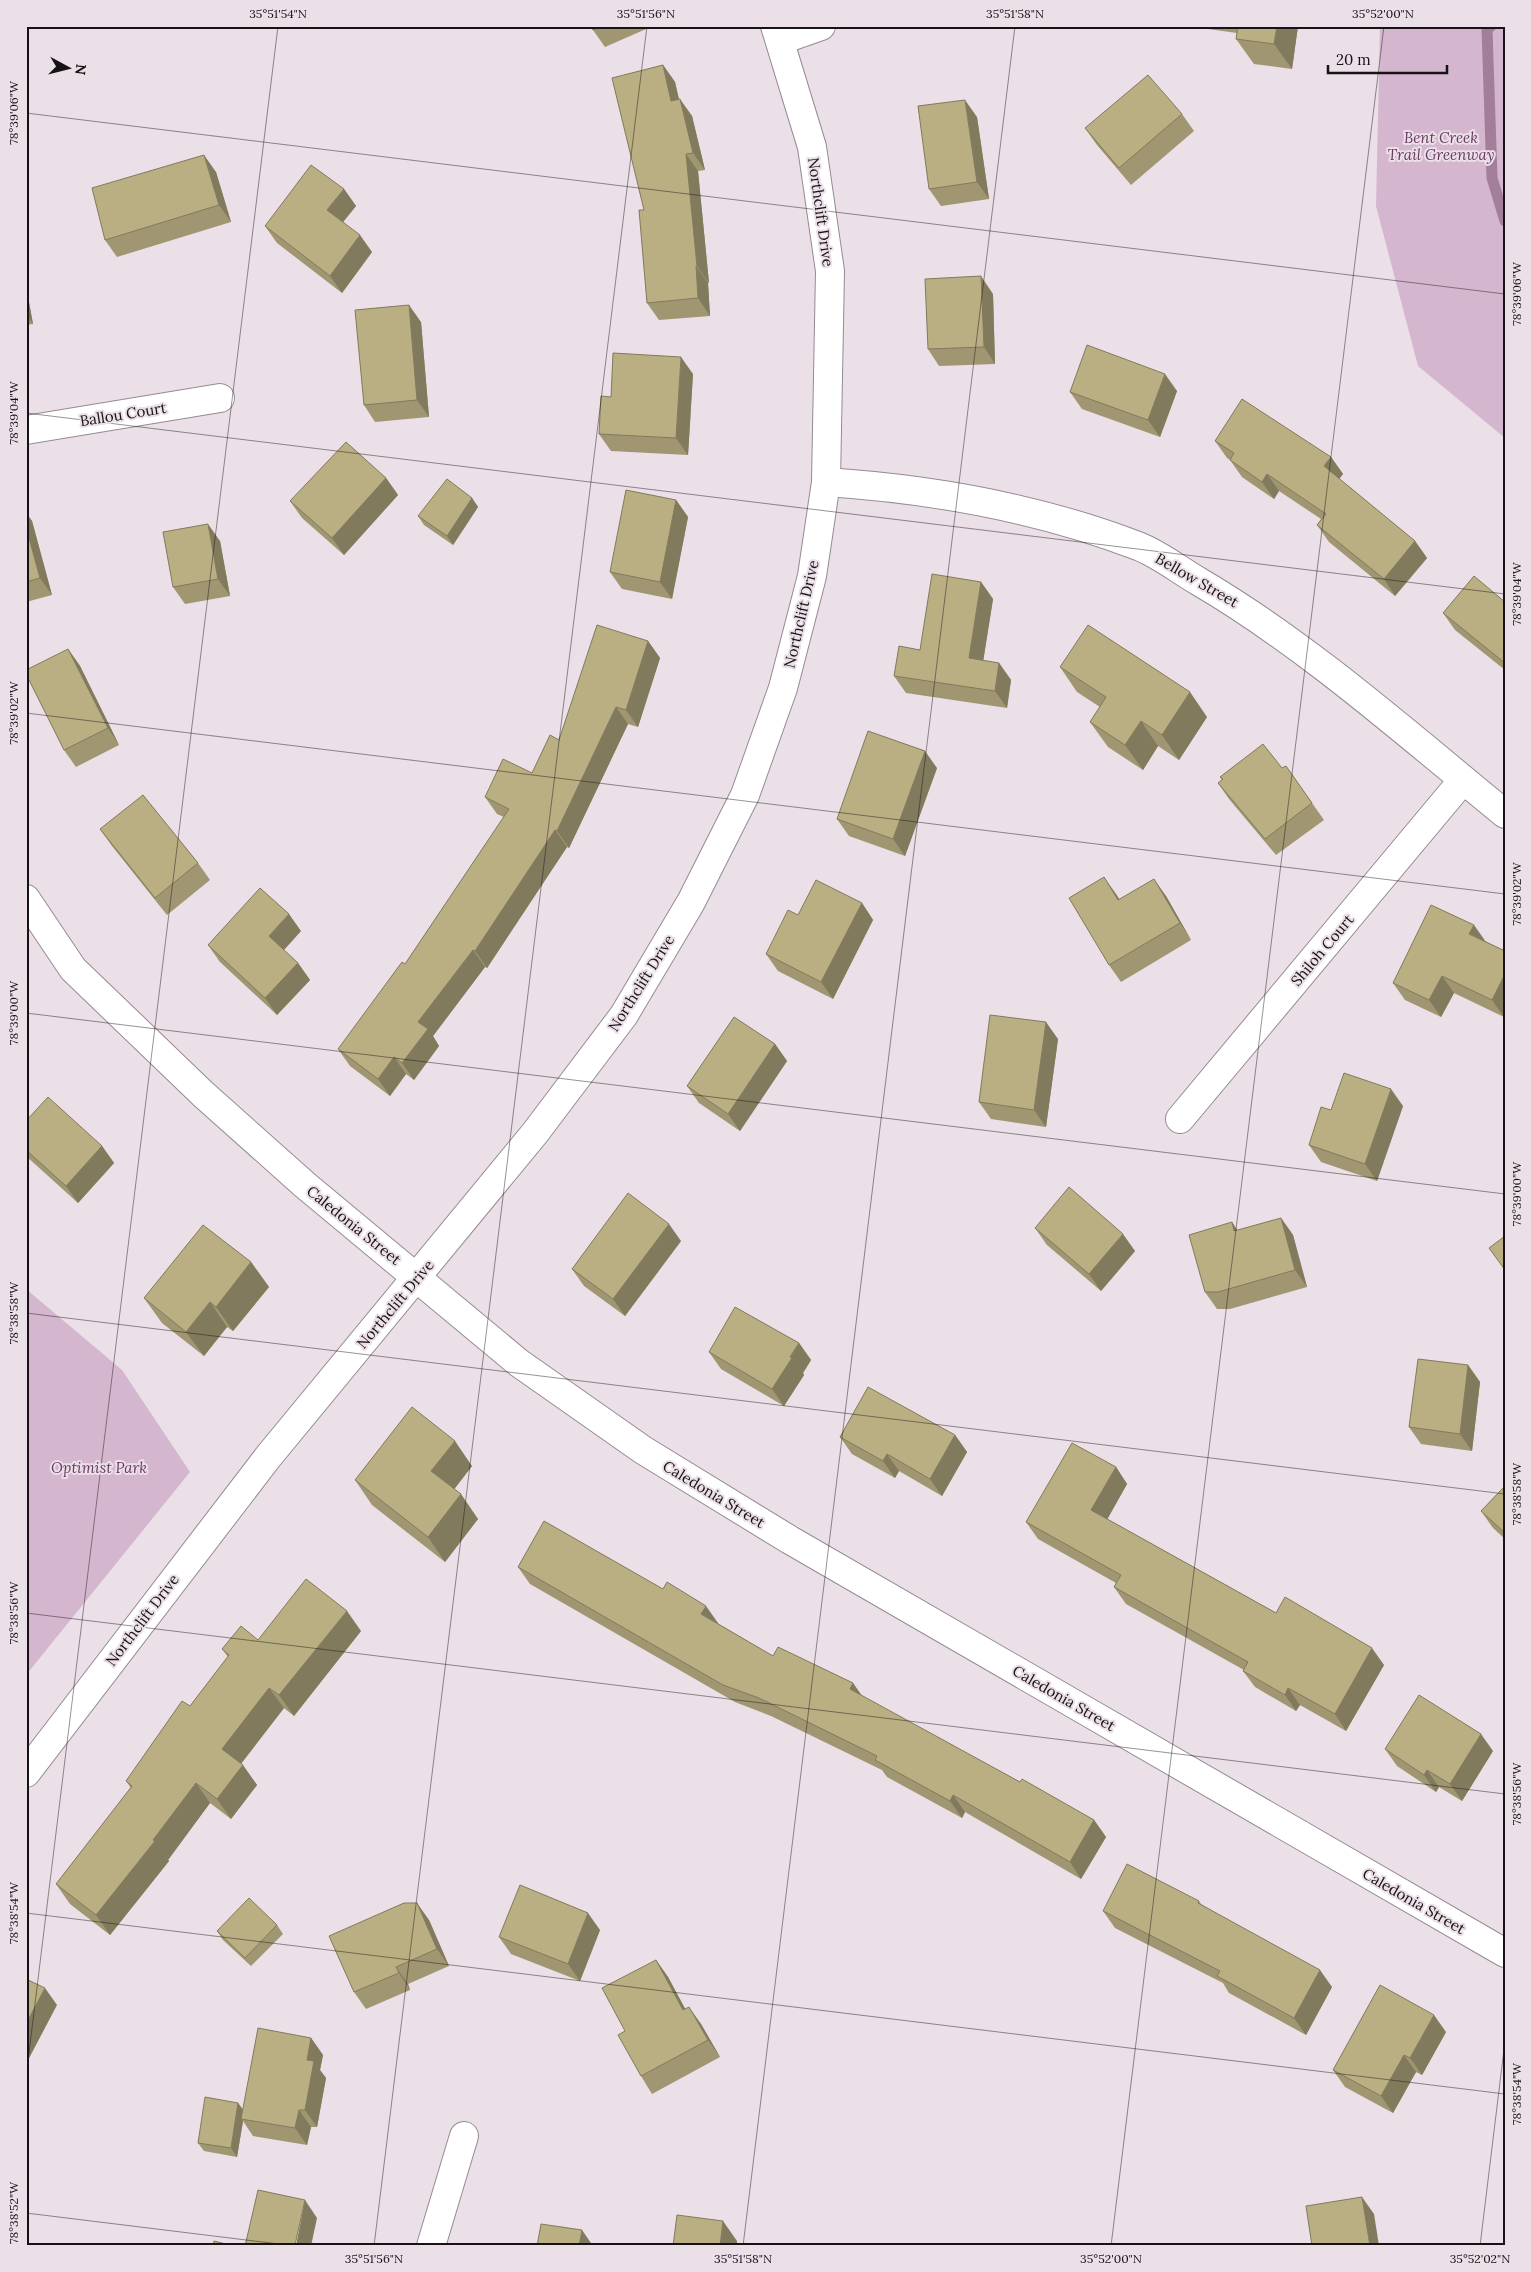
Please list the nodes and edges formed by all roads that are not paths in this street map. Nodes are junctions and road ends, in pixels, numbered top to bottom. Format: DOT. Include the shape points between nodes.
graph roads {
  1 [pos="821,26"];
  2 [pos="778,33"];
  3 [pos="220,398"];
  4 [pos="26,430"];
  5 [pos="826,482"];
  6 [pos="1463,780"];
  7 [pos="1505,814"];
  8 [pos="26,899"];
  9 [pos="1180,1119"];
  10 [pos="416,1277"];
  11 [pos="26,1773"];
  12 [pos="1505,1953"];
  13 [pos="464,2136"];
  14 [pos="431,2246"];
  1 -- 2 [label="street"];
  2 -- 5 [label="street, Northclift Drive" via="812,147 830,271"];
  3 -- 4 [label="street, Ballou Court"];
  5 -- 6 [label="street, Bellow Street" via="872,485 1032,513 1140,547 1247,610"];
  5 -- 10 [label="street, Northclift Drive" via="812,576 783,688 745,796 691,902 624,1016 535,1132"];
  6 -- 7 [label="street, Bellow Street"];
  6 -- 9 [label="street, Shiloh Court"];
  8 -- 10 [label="street, Caledonia Street" via="73,969 217,1107"];
  10 -- 11 [label="street, Northclift Drive" via="268,1457"];
  10 -- 12 [label="street, Caledonia Street" via="519,1363 643,1450 790,1540"];
  13 -- 14 [label="street"];
}
